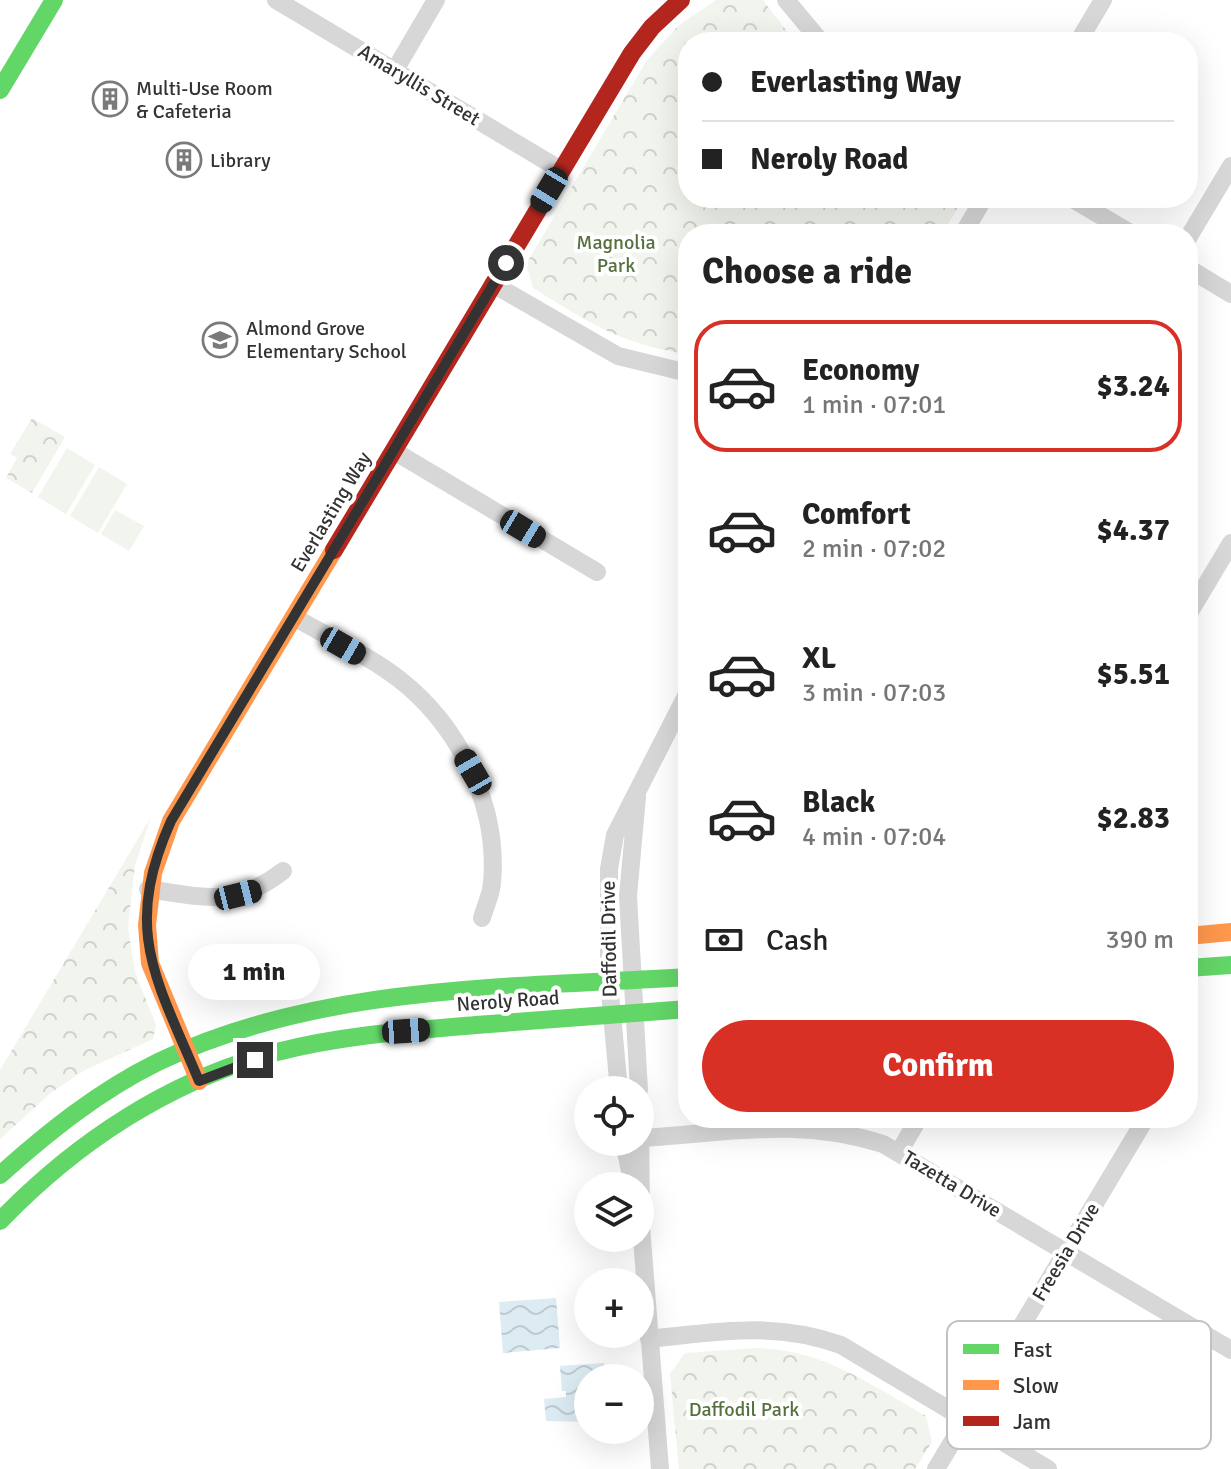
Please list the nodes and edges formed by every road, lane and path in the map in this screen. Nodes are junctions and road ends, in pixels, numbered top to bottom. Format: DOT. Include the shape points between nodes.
graph roads {
  1 [pos="54,0"];
  2 [pos="276,0"];
  3 [pos="436,0"];
  4 [pos="681,0"];
  5 [pos="786,0"];
  6 [pos="1103,0"];
  7 [pos="813,32"];
  8 [pos="1084,32"];
  9 [pos="395,70"];
  10 [pos="0,90"];
  11 [pos="1231,166"];
  12 [pos="561,170"];
  13 [pos="1088,208"];
  14 [pos="1115,224"];
  15 [pos="1196,224"];
  16 [pos="1198,274"];
  17 [pos="493,284"];
  18 [pos="1231,294"];
  19 [pos="678,371"];
  20 [pos="394,451"];
  21 [pos="1231,543"];
  22 [pos="597,572"];
  23 [pos="1198,598"];
  24 [pos="294,617"];
  25 [pos="678,709"];
  26 [pos="637,794"];
  27 [pos="283,871"];
  28 [pos="148,889"];
  29 [pos="482,918"];
  30 [pos="1231,932"];
  31 [pos="1198,935"];
  32 [pos="1231,965"];
  33 [pos="1198,967"];
  34 [pos="678,978"];
  35 [pos="632,980"];
  36 [pos="609,983"];
  37 [pos="678,1010"];
  38 [pos="635,1013"];
  39 [pos="611,1015"];
  40 [pos="186,1051"];
  41 [pos="618,1076"];
  42 [pos="638,1076"];
  43 [pos="199,1081"];
  44 [pos="766,1128"];
  45 [pos="808,1128"];
  46 [pos="913,1128"];
  47 [pos="1140,1128"];
  48 [pos="654,1138"];
  49 [pos="899,1152"];
  50 [pos="0,1175"];
  51 [pos="0,1221"];
  52 [pos="1066,1253"];
  53 [pos="1025,1321"];
  54 [pos="1182,1321"];
  55 [pos="1211,1338"];
  56 [pos="654,1339"];
  57 [pos="650,1348"];
  58 [pos="1231,1350"];
  59 [pos="947,1408"];
  60 [pos="948,1449"];
  61 [pos="1015,1449"];
  62 [pos="660,1469"];
  63 [pos="936,1469"];
  64 [pos="1048,1469"];
  1 -- 10 [label="street"];
  2 -- 9 [label="street, Amaryllis Street"];
  3 -- 9 [label="street"];
  4 -- 12 [label="street, Everlasting Way" via="632,53"];
  5 -- 7 [label="street"];
  6 -- 8 [label="street"];
  9 -- 12 [label="street, Amaryllis Street"];
  11 -- 15 [label="street"];
  12 -- 17 [label="street, Everlasting Way"];
  13 -- 14 [label="street"];
  16 -- 18 [label="street"];
  17 -- 19 [label="street" via="618,356"];
  17 -- 20 [label="street, Everlasting Way"];
  20 -- 22 [label="street"];
  20 -- 24 [label="street, Everlasting Way"];
  21 -- 23 [label="street"];
  24 -- 28 [label="street, Everlasting Way" via="171,821"];
  24 -- 29 [label="street" via="397,677 451,733 473,772 488,825 492,884"];
  25 -- 26 [label="street, Daffodil Drive"];
  26 -- 35 [label="street, Daffodil Drive" via="628,896"];
  26 -- 36 [label="street, Daffodil Drive" via="615,835 609,869"];
  27 -- 28 [label="street" via="259,890 238,895"];
  28 -- 40 [label="street, Everlasting Way" via="150,963"];
  30 -- 31 [label="street"];
  32 -- 33 [label="street"];
  34 -- 35 [label="street, Neroly Road"];
  35 -- 36 [label="street, Neroly Road"];
  35 -- 38 [label="street, Daffodil Drive"];
  36 -- 39 [label="street, Daffodil Drive"];
  36 -- 40 [label="street, Neroly Road" via="371,1001 274,1021"];
  37 -- 38 [label="street, Neroly Road"];
  38 -- 39 [label="street, Neroly Road"];
  38 -- 42 [label="street, Daffodil Drive"];
  39 -- 41 [label="street, Daffodil Drive"];
  39 -- 43 [label="street, Neroly Road" via="375,1033 282,1051"];
  40 -- 43 [label="street, Everlasting Way"];
  40 -- 50 [label="street, Neroly Road" via="90,1102"];
  43 -- 51 [label="street, Neroly Road" via="107,1129"];
  44 -- 48 [label="street, Tazetta Drive"];
  45 -- 49 [label="street, Tazetta Drive"];
  46 -- 49 [label="street"];
  47 -- 52 [label="street, Freesia Drive"];
  49 -- 52 [label="street, Tazetta Drive"];
  52 -- 53 [label="street, Freesia Drive"];
  52 -- 54 [label="street, Tazetta Drive"];
  55 -- 58 [label="street, Tazetta Drive"];
  56 -- 59 [label="street" via="758,1330 805,1333 841,1345"];
  57 -- 62 [label="street"];
  60 -- 63 [label="street, Freesia Drive"];
  61 -- 64 [label="street"];
}
